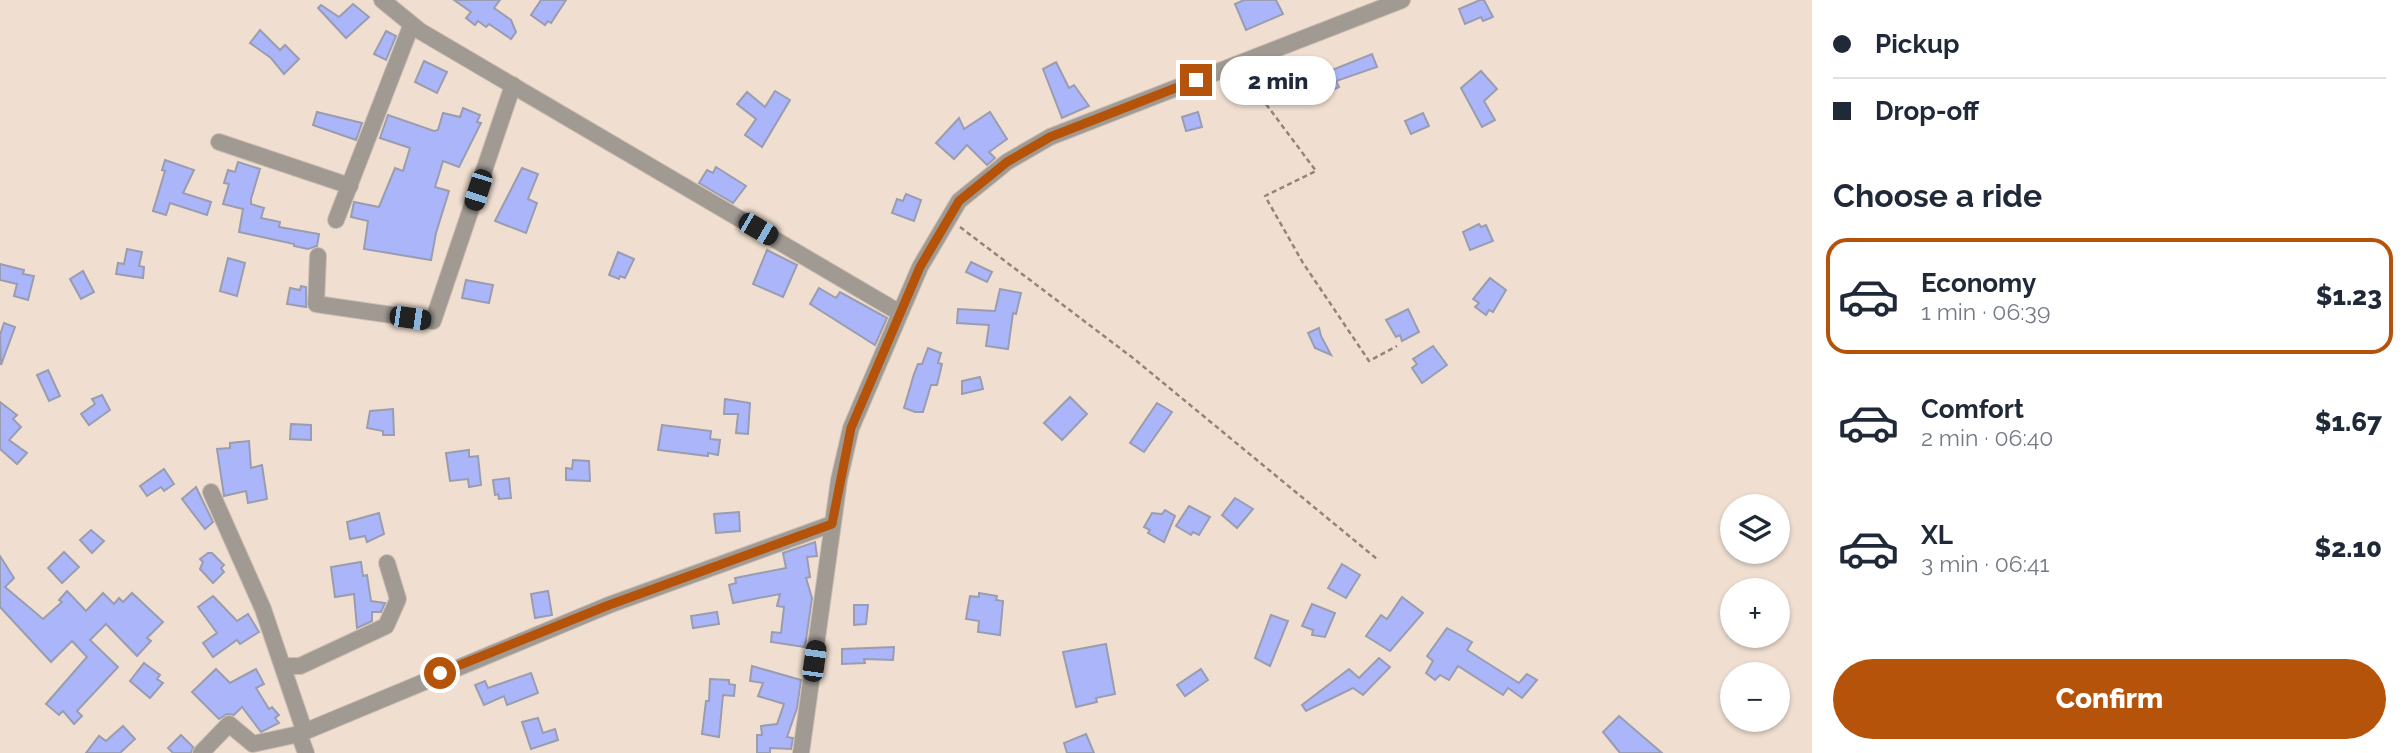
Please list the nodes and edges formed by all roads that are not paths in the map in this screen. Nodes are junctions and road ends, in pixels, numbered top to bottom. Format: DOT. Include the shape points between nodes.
graph roads {
  1 [pos="382,0"];
  2 [pos="1402,0"];
  3 [pos="411,26"];
  4 [pos="513,85"];
  5 [pos="219,142"];
  6 [pos="350,186"];
  7 [pos="336,220"];
  8 [pos="318,256"];
  9 [pos="900,313"];
  10 [pos="211,492"];
  11 [pos="832,524"];
  12 [pos="387,563"];
  13 [pos="283,666"];
  14 [pos="301,732"];
  15 [pos="201,753"];
  16 [pos="306,753"];
  17 [pos="801,753"];
  1 -- 3 [label="street"];
  2 -- 9 [label="street" via="1050,137 1007,162 959,201 920,267"];
  3 -- 4 [label="street"];
  3 -- 6 [label="street"];
  4 -- 8 [label="street" via="433,321 316,304"];
  4 -- 9 [label="street"];
  5 -- 6 [label="street"];
  6 -- 7 [label="street"];
  9 -- 11 [label="street" via="851,428"];
  10 -- 13 [label="street"];
  11 -- 14 [label="street" via="609,605"];
  11 -- 17 [label="street"];
  12 -- 13 [label="street" via="398,599 386,626 300,666"];
  13 -- 14 [label="street"];
  14 -- 15 [label="street" via="253,744 229,724"];
  14 -- 16 [label="street"];
}
